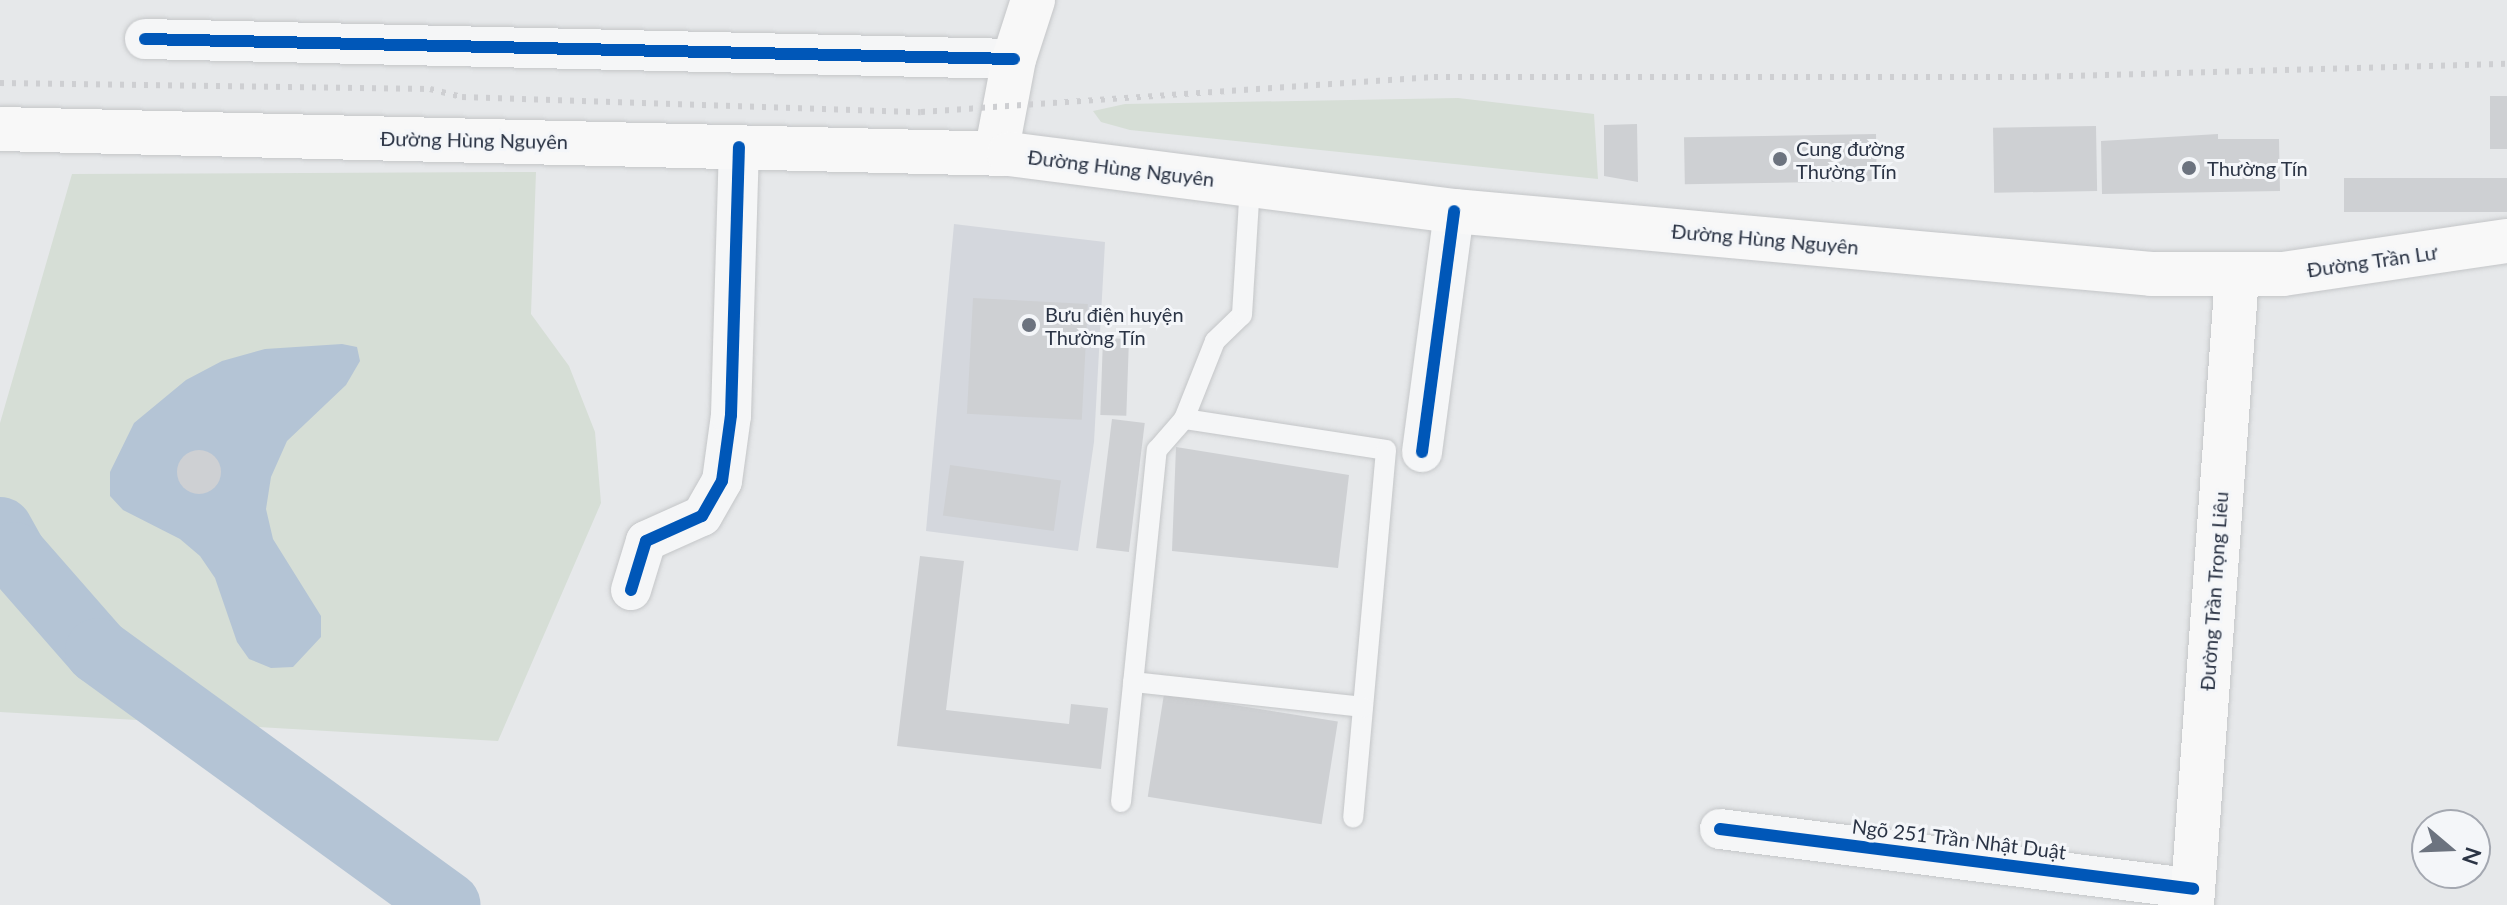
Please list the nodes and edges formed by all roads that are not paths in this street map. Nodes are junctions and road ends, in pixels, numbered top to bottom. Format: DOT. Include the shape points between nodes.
graph roads {
  1 [pos="1033,0"];
  2 [pos="145,39"];
  3 [pos="1014,59"];
  4 [pos="0,129"];
  5 [pos="739,147"];
  6 [pos="996,154"];
  7 [pos="1250,185"];
  8 [pos="1454,211"];
  9 [pos="2507,241"];
  10 [pos="2237,276"];
  11 [pos="1184,419"];
  12 [pos="1422,452"];
  13 [pos="631,590"];
  14 [pos="1133,682"];
  15 [pos="1363,707"];
  16 [pos="1121,802"];
  17 [pos="1353,818"];
  18 [pos="1720,829"];
  19 [pos="2192,897"];
  1 -- 3 [label="main road"];
  2 -- 3 [label="street"];
  3 -- 6 [label="main road"];
  4 -- 5 [label="main road, Đường Hùng Nguyên"];
  5 -- 6 [label="main road, Đường Hùng Nguyên"];
  5 -- 13 [label="street" via="731,415 722,481 702,516 646,541"];
  6 -- 7 [label="main road, Đường Hùng Nguyên"];
  7 -- 8 [label="main road, Đường Hùng Nguyên"];
  7 -- 11 [label="lane" via="1242,315 1215,341"];
  8 -- 10 [label="main road, Đường Hùng Nguyên" via="2151,274"];
  8 -- 12 [label="street"];
  9 -- 10 [label="main road, Đường Trần Lư"];
  10 -- 19 [label="main road, Đường Trần Trọng Liêu"];
  11 -- 14 [label="lane" via="1157,450"];
  11 -- 15 [label="lane" via="1386,450"];
  14 -- 15 [label="lane"];
  14 -- 16 [label="lane"];
  15 -- 17 [label="lane"];
  18 -- 19 [label="street, Ngõ 251 Trần Nhật Duật"];
}
